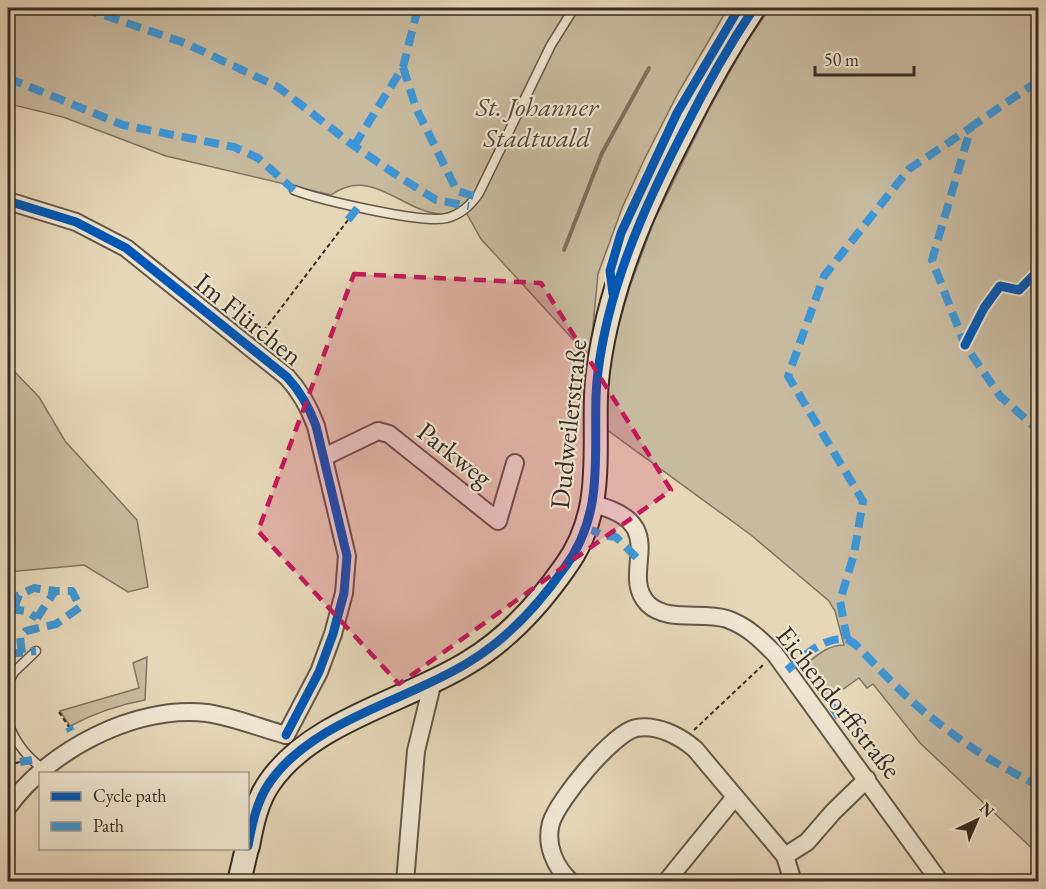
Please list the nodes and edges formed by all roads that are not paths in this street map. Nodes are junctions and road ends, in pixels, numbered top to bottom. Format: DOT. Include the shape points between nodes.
graph roads {
  1 [pos="574,8"];
  2 [pos="754,8"];
  3 [pos="294,190"];
  4 [pos="8,201"];
  5 [pos="324,457"];
  6 [pos="515,463"];
  7 [pos="593,504"];
  8 [pos="36,651"];
  9 [pos="433,681"];
  10 [pos="8,683"];
  11 [pos="8,722"];
  12 [pos="9,733"];
  13 [pos="291,744"];
  14 [pos="43,769"];
  15 [pos="40,772"];
  16 [pos="39,773"];
  17 [pos="867,779"];
  18 [pos="735,797"];
  19 [pos="8,807"];
  20 [pos="249,839"];
  21 [pos="246,850"];
  22 [pos="785,856"];
  23 [pos="239,882"];
  24 [pos="405,882"];
  25 [pos="571,882"];
  26 [pos="666,882"];
  27 [pos="793,882"];
  28 [pos="940,882"];
  1 -- 3 [label="lane" via="551,45 480,193 457,214 428,219"];
  2 -- 7 [label="street, Dudweilerstraße" via="729,46 663,170 618,281 607,320 596,394"];
  4 -- 5 [label="street, Im Flürchen" via="76,222 126,248 287,377 308,405"];
  5 -- 6 [label="street, Parkweg" via="378,431 389,434 498,521"];
  5 -- 13 [label="street, Im Flürchen" via="347,556 344,593 333,634"];
  7 -- 9 [label="street, Dudweilerstraße" via="583,537 568,564 538,601 483,653"];
  7 -- 17 [label="street, Eichendorffstraße" via="612,509 635,528 640,543 639,584 648,604 662,613 707,615 747,628 781,662"];
  8 -- 10 [label="lane"];
  9 -- 13 [label="street, Im Flürchen" via="335,728"];
  9 -- 24 [label="street" via="416,751"];
  11 -- 12 [label="lane"];
  12 -- 14 [label="lane"];
  13 -- 14 [label="street" via="236,719 206,713 175,713 143,718 93,737"];
  13 -- 20 [label="street, Im Flürchen" via="268,784"];
  14 -- 15 [label="street"];
  16 -- 19 [label="street"];
  17 -- 22 [label="street" via="807,842"];
  17 -- 28 [label="street, Eichendorffstraße"];
  18 -- 22 [label="street"];
  18 -- 25 [label="street" via="684,739 659,729 636,728 614,740 585,772 560,804 551,823 555,862"];
  18 -- 26 [label="street"];
  21 -- 23 [label="street, Im Flürchen"];
  22 -- 27 [label="street"];
}
